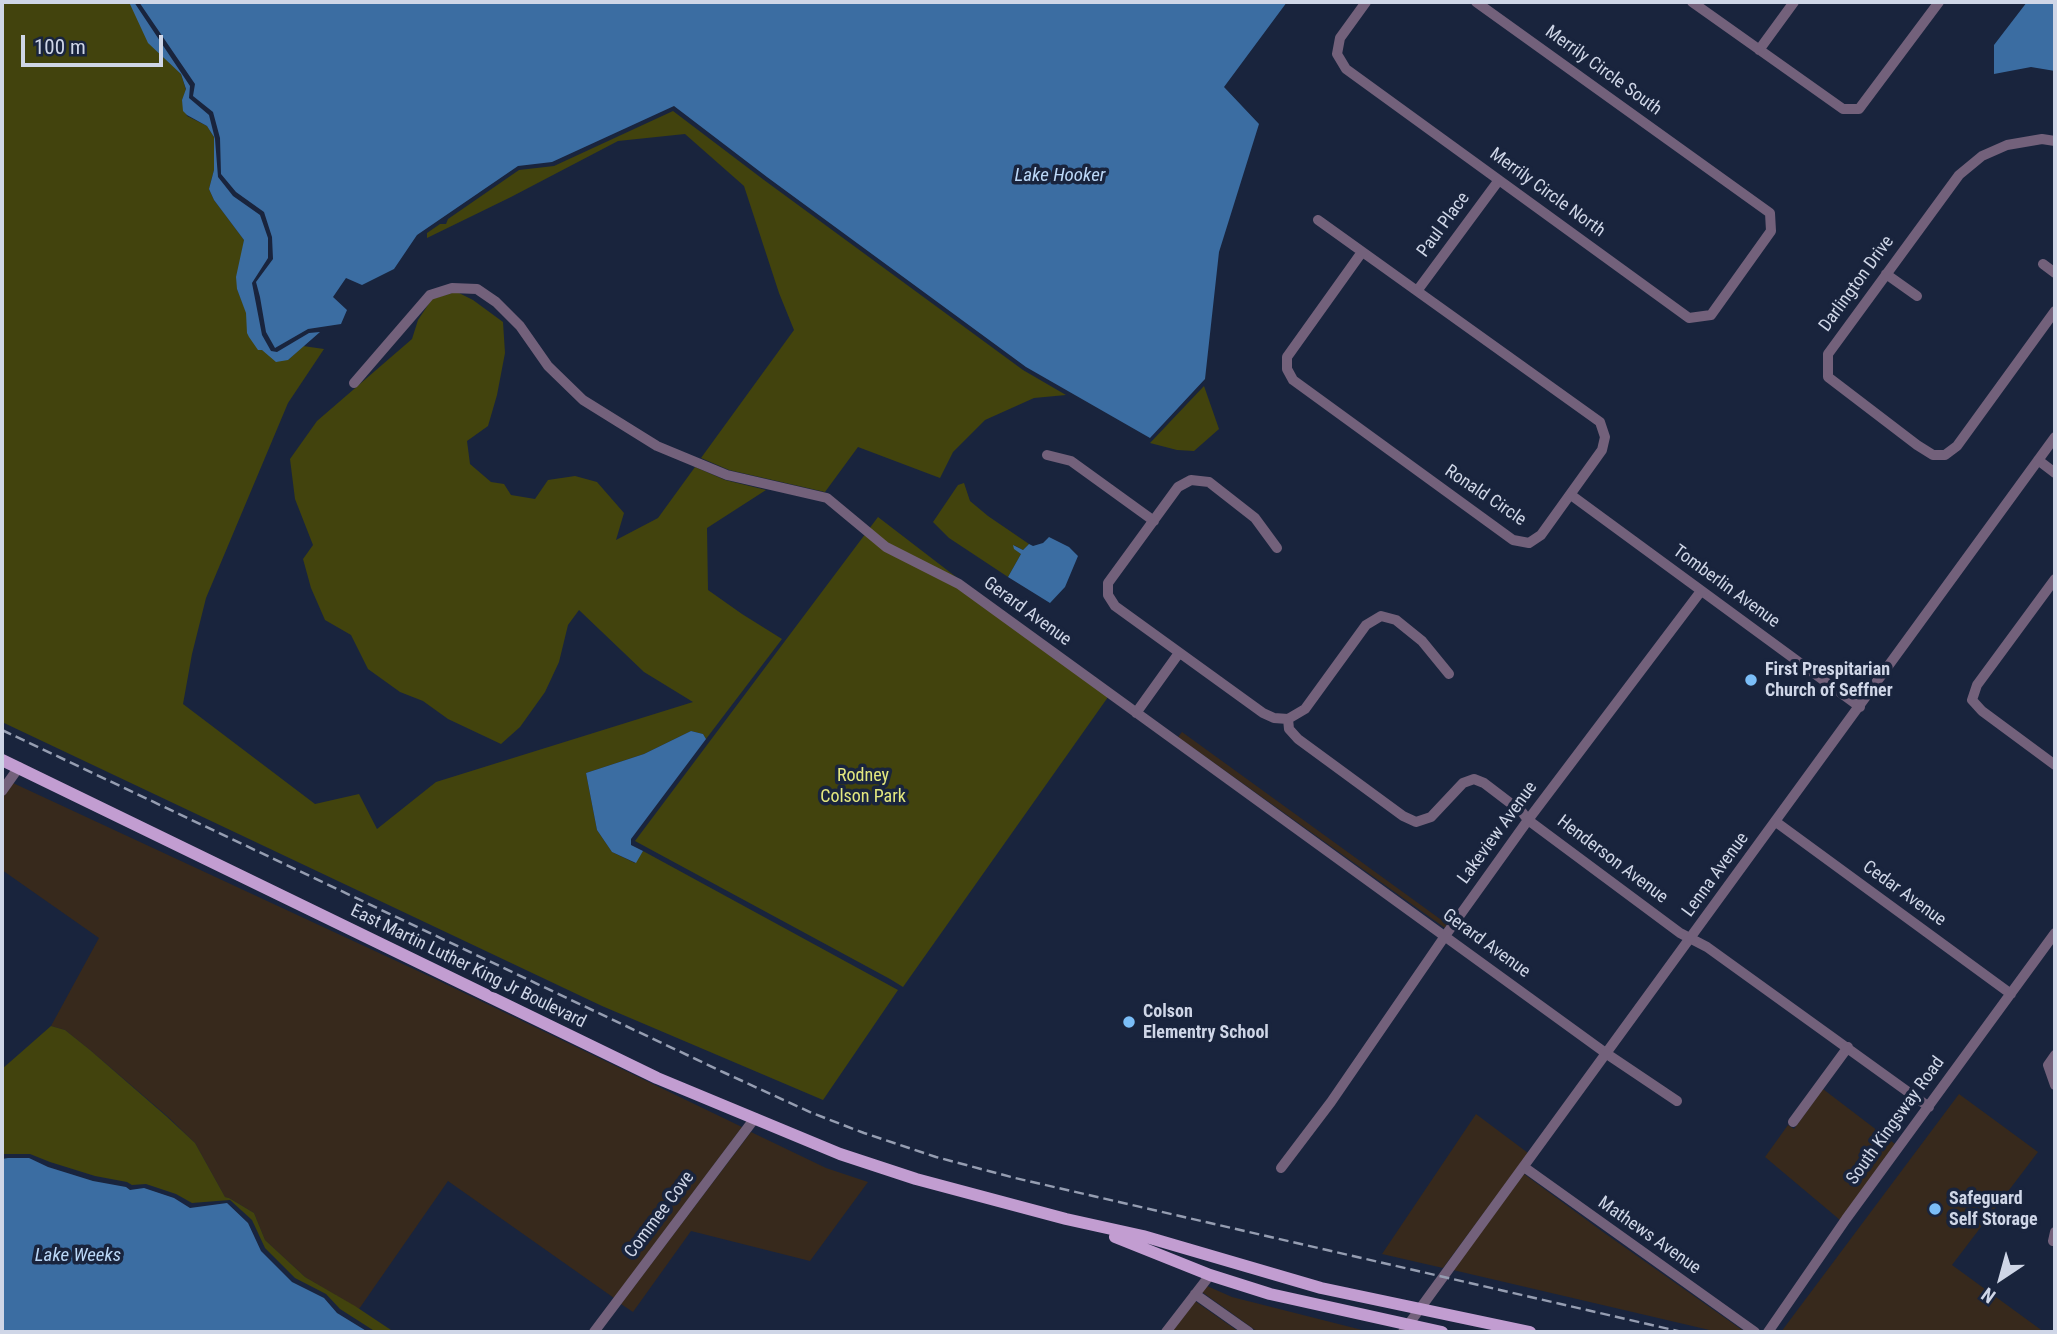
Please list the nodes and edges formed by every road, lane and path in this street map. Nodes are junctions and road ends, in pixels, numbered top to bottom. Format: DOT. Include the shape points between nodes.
graph roads {
  1 [pos="1366,2"];
  2 [pos="1476,2"];
  3 [pos="1692,2"];
  4 [pos="1794,2"];
  5 [pos="1939,2"];
  6 [pos="1759,50"];
  7 [pos="2055,141"];
  8 [pos="1499,180"];
  9 [pos="1318,220"];
  10 [pos="1362,252"];
  11 [pos="2043,264"];
  12 [pos="2055,273"];
  13 [pos="1886,274"];
  14 [pos="1737,281"];
  15 [pos="1417,291"];
  16 [pos="1917,296"];
  17 [pos="2055,311"];
  18 [pos="354,383"];
  19 [pos="2055,437"];
  20 [pos="1047,455"];
  21 [pos="2038,460"];
  22 [pos="2055,473"];
  23 [pos="1571,495"];
  24 [pos="1154,521"];
  25 [pos="1277,548"];
  26 [pos="2055,579"];
  27 [pos="1701,591"];
  28 [pos="1179,653"];
  29 [pos="1449,674"];
  30 [pos="1860,707"];
  31 [pos="1136,713"];
  32 [pos="1288,719"];
  33 [pos="2,760"];
  34 [pos="2055,765"];
  35 [pos="19,767"];
  36 [pos="2,791"];
  37 [pos="1528,820"];
  38 [pos="1776,822"];
  39 [pos="2055,933"];
  40 [pos="1445,936"];
  41 [pos="1690,939"];
  42 [pos="2011,994"];
  43 [pos="1847,1047"];
  44 [pos="1607,1054"];
  45 [pos="2055,1055"];
  46 [pos="2055,1085"];
  47 [pos="1677,1101"];
  48 [pos="1928,1107"];
  49 [pos="755,1118"];
  50 [pos="1793,1122"];
  51 [pos="1524,1167"];
  52 [pos="1281,1168"];
  53 [pos="1066,1219"];
  54 [pos="1210,1275"];
  55 [pos="1195,1294"];
  56 [pos="1419,1309"];
  57 [pos="1407,1328"];
  58 [pos="594,1332"];
  59 [pos="1166,1332"];
  60 [pos="1249,1332"];
  61 [pos="1443,1332"];
  62 [pos="1530,1332"];
  63 [pos="1755,1332"];
  64 [pos="1768,1332"];
  1 -- 8 [label="street, Merrily Circle North" via="1340,38 1337,54 1346,69"];
  2 -- 14 [label="street, Merrily Circle South" via="1770,213 1771,231"];
  3 -- 6 [label="street"];
  4 -- 6 [label="street"];
  5 -- 6 [label="street" via="1859,108 1843,109"];
  7 -- 13 [label="street, Darlington Drive" via="2007,145 1982,156 1959,176"];
  8 -- 14 [label="street, Merrily Circle North" via="1689,318 1711,315"];
  8 -- 15 [label="street, Paul Place"];
  9 -- 10 [label="street, Ronald Circle"];
  10 -- 15 [label="street, Ronald Circle"];
  10 -- 23 [label="street, Ronald Circle" via="1287,357 1293,380 1513,540 1529,543 1541,536"];
  11 -- 12 [label="street"];
  13 -- 16 [label="street"];
  13 -- 17 [label="street, Darlington Drive" via="1828,354 1828,377 1917,445 1939,456 1957,446"];
  15 -- 23 [label="street, Ronald Circle" via="1600,422 1605,437 1602,450"];
  18 -- 31 [label="street, Gerard Avenue" via="430,295 452,288 477,289 520,326 548,366 583,400 657,446 727,475 827,498 886,547 959,583"];
  19 -- 21 [label="street, Lenna Avenue"];
  20 -- 24 [label="street" via="1071,461"];
  21 -- 22 [label="street"];
  21 -- 30 [label="street, Lenna Avenue"];
  23 -- 27 [label="street, Tomberlin Avenue"];
  24 -- 25 [label="street" via="1178,487 1191,480 1209,482 1255,517"];
  24 -- 28 [label="street" via="1108,583 1108,595 1115,606"];
  26 -- 34 [label="street" via="1977,685 1972,700"];
  27 -- 30 [label="street, Tomberlin Avenue"];
  27 -- 37 [label="street, Lakeview Avenue"];
  28 -- 31 [label="street"];
  28 -- 32 [label="street" via="1262,713"];
  29 -- 32 [label="street" via="1422,641 1396,620 1381,616 1366,625 1305,709"];
  30 -- 38 [label="street, Lenna Avenue"];
  31 -- 40 [label="street, Gerard Avenue"];
  32 -- 37 [label="street, Henderson Avenue" via="1298,739 1416,822 1431,817 1463,783 1474,779 1513,804"];
  33 -- 35 [label="main road, East Martin Luther King Jr Boulevard"];
  35 -- 36 [label="street"];
  35 -- 49 [label="main road, East Martin Luther King Jr Boulevard" via="657,1078"];
  37 -- 40 [label="street, Lakeview Avenue"];
  37 -- 41 [label="street, Henderson Avenue"];
  38 -- 41 [label="street, Lenna Avenue"];
  38 -- 42 [label="street, Cedar Avenue"];
  39 -- 42 [label="street, South Kingsway Road"];
  40 -- 44 [label="street, Gerard Avenue"];
  40 -- 52 [label="street, Lakeview Avenue"];
  41 -- 43 [label="street, Henderson Avenue"];
  41 -- 44 [label="street, Lenna Avenue"];
  42 -- 48 [label="street, South Kingsway Road"];
  43 -- 48 [label="street, Henderson Avenue"];
  43 -- 50 [label="street"];
  44 -- 47 [label="street, Gerard Avenue"];
  44 -- 51 [label="street, Lenna Avenue"];
  45 -- 46 [label="street" via="2049,1065"];
  48 -- 64 [label="street, South Kingsway Road"];
  49 -- 53 [label="main road, East Martin Luther King Jr Boulevard" via="840,1154 929,1183"];
  49 -- 58 [label="street, Commee Cove"];
  51 -- 56 [label="street, Lenna Avenue"];
  51 -- 63 [label="street, Mathews Avenue"];
  53 -- 54 [label="main road"];
  53 -- 56 [label="main road"];
  54 -- 55 [label="street"];
  54 -- 57 [label="main road"];
  55 -- 59 [label="street"];
  55 -- 60 [label="street"];
  56 -- 57 [label="street, Lenna Avenue"];
  56 -- 62 [label="main road"];
  57 -- 61 [label="main road"];
}
